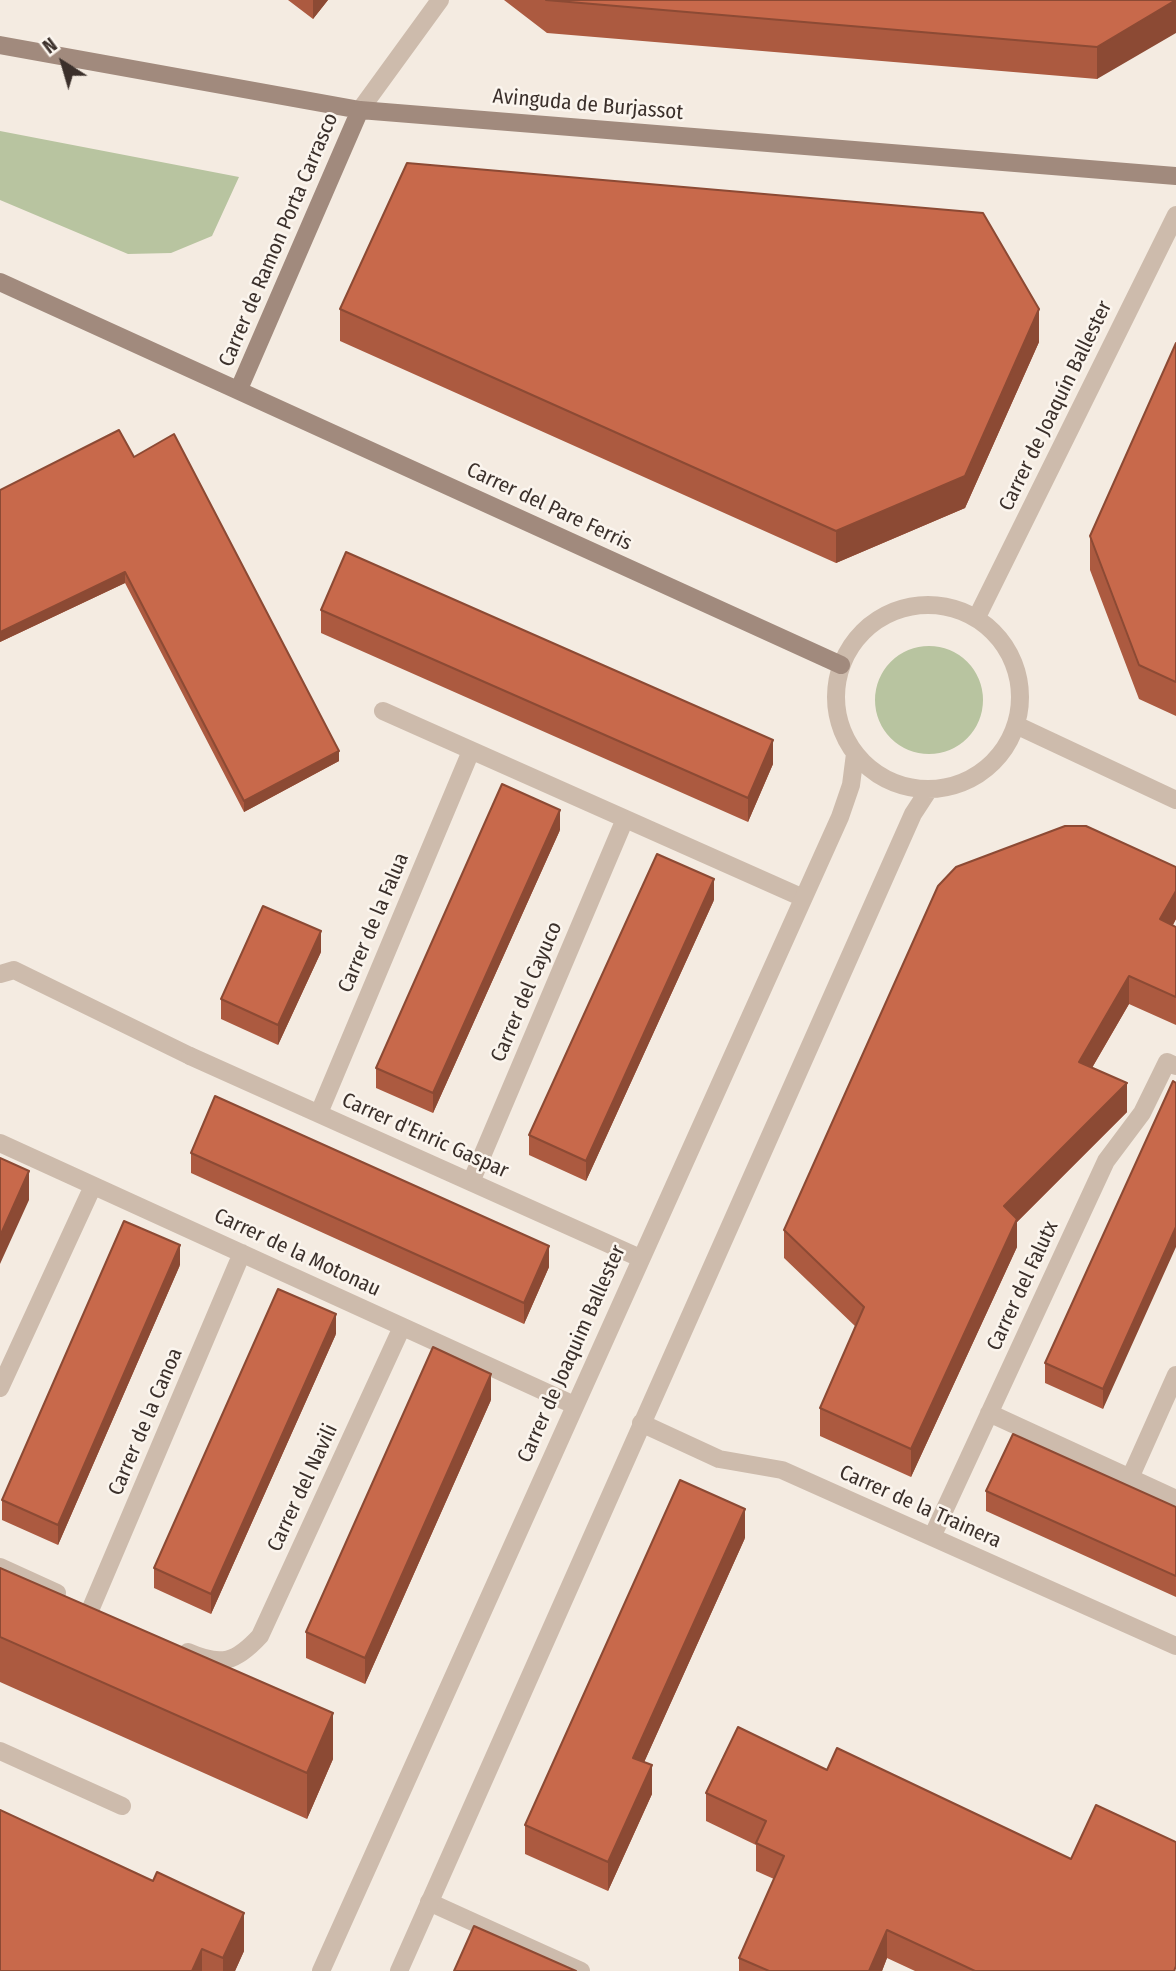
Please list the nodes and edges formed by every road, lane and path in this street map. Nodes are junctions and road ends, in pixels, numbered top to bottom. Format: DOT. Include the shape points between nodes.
graph roads {
  1 [pos="440,0"];
  2 [pos="0,45"];
  3 [pos="360,110"];
  4 [pos="1176,176"];
  5 [pos="1176,215"];
  6 [pos="0,282"];
  7 [pos="239,389"];
  8 [pos="977,617"];
  9 [pos="841,665"];
  10 [pos="383,711"];
  11 [pos="1016,725"];
  12 [pos="471,751"];
  13 [pos="855,754"];
  14 [pos="928,791"];
  15 [pos="1176,800"];
  16 [pos="625,819"];
  17 [pos="801,898"];
  18 [pos="0,974"];
  19 [pos="1172,1064"];
  20 [pos="319,1114"];
  21 [pos="0,1143"];
  22 [pos="471,1182"];
  23 [pos="93,1186"];
  24 [pos="242,1254"];
  25 [pos="640,1258"];
  26 [pos="402,1327"];
  27 [pos="1176,1374"];
  28 [pos="0,1388"];
  29 [pos="574,1405"];
  30 [pos="989,1413"];
  31 [pos="641,1423"];
  32 [pos="1130,1478"];
  33 [pos="1176,1499"];
  34 [pos="932,1537"];
  35 [pos="0,1567"];
  36 [pos="175,1646"];
  37 [pos="1176,1646"];
  38 [pos="0,1751"];
  39 [pos="122,1806"];
  40 [pos="429,1902"];
  41 [pos="321,1971"];
  42 [pos="399,1971"];
  43 [pos="581,1971"];
  1 -- 3 [label="street"];
  2 -- 3 [label="main road, Avinguda de Burjassot"];
  3 -- 4 [label="main road, Avinguda de Burjassot"];
  3 -- 7 [label="main road, Carrer de Ramon Porta Carrasco"];
  5 -- 8 [label="street, Carrer de Joaquín Ballester"];
  6 -- 7 [label="main road"];
  7 -- 9 [label="main road, Carrer del Pare Ferris"];
  8 -- 9 [label="street" via="947,606 914,605 893,612 858,637"];
  8 -- 11 [label="street" via="996,633 1019,676 1021,701"];
  9 -- 13 [label="street" via="837,711"];
  10 -- 12 [label="street"];
  11 -- 14 [label="street" via="1002,752 981,773"];
  11 -- 15 [label="street"];
  12 -- 16 [label="street"];
  12 -- 20 [label="street, Carrer de la Falua"];
  13 -- 14 [label="street" via="886,779"];
  13 -- 17 [label="street, Carrer de Joaquim Ballester" via="851,785"];
  14 -- 31 [label="street" via="913,814"];
  16 -- 17 [label="street"];
  16 -- 22 [label="street, Carrer del Cayuco"];
  17 -- 25 [label="street, Carrer de Joaquim Ballester"];
  18 -- 20 [label="street, Carrer d'Enric Gaspar" via="14,970"];
  19 -- 30 [label="street, Carrer del Falutx" via="1105,1161"];
  20 -- 22 [label="street, Carrer d'Enric Gaspar"];
  21 -- 23 [label="street, Carrer de la Motonau"];
  22 -- 25 [label="street, Carrer d'Enric Gaspar"];
  23 -- 24 [label="street, Carrer de la Motonau"];
  23 -- 28 [label="street"];
  24 -- 26 [label="street, Carrer de la Motonau"];
  24 -- 35 [label="street, Carrer de la Canoa" via="85,1606"];
  25 -- 29 [label="street, Carrer de Joaquim Ballester"];
  26 -- 29 [label="street, Carrer de la Motonau"];
  26 -- 36 [label="street, Carrer del Navili" via="260,1636 233,1660 209,1659"];
  27 -- 32 [label="street"];
  29 -- 41 [label="street, Carrer de Joaquim Ballester"];
  30 -- 32 [label="street"];
  30 -- 34 [label="street, Carrer del Falutx"];
  31 -- 34 [label="street, Carrer de la Trainera" via="719,1459 782,1470"];
  31 -- 40 [label="street"];
  32 -- 33 [label="street"];
  34 -- 37 [label="street, Carrer de la Trainera"];
  38 -- 39 [label="street"];
  40 -- 42 [label="street"];
  40 -- 43 [label="street"];
}
